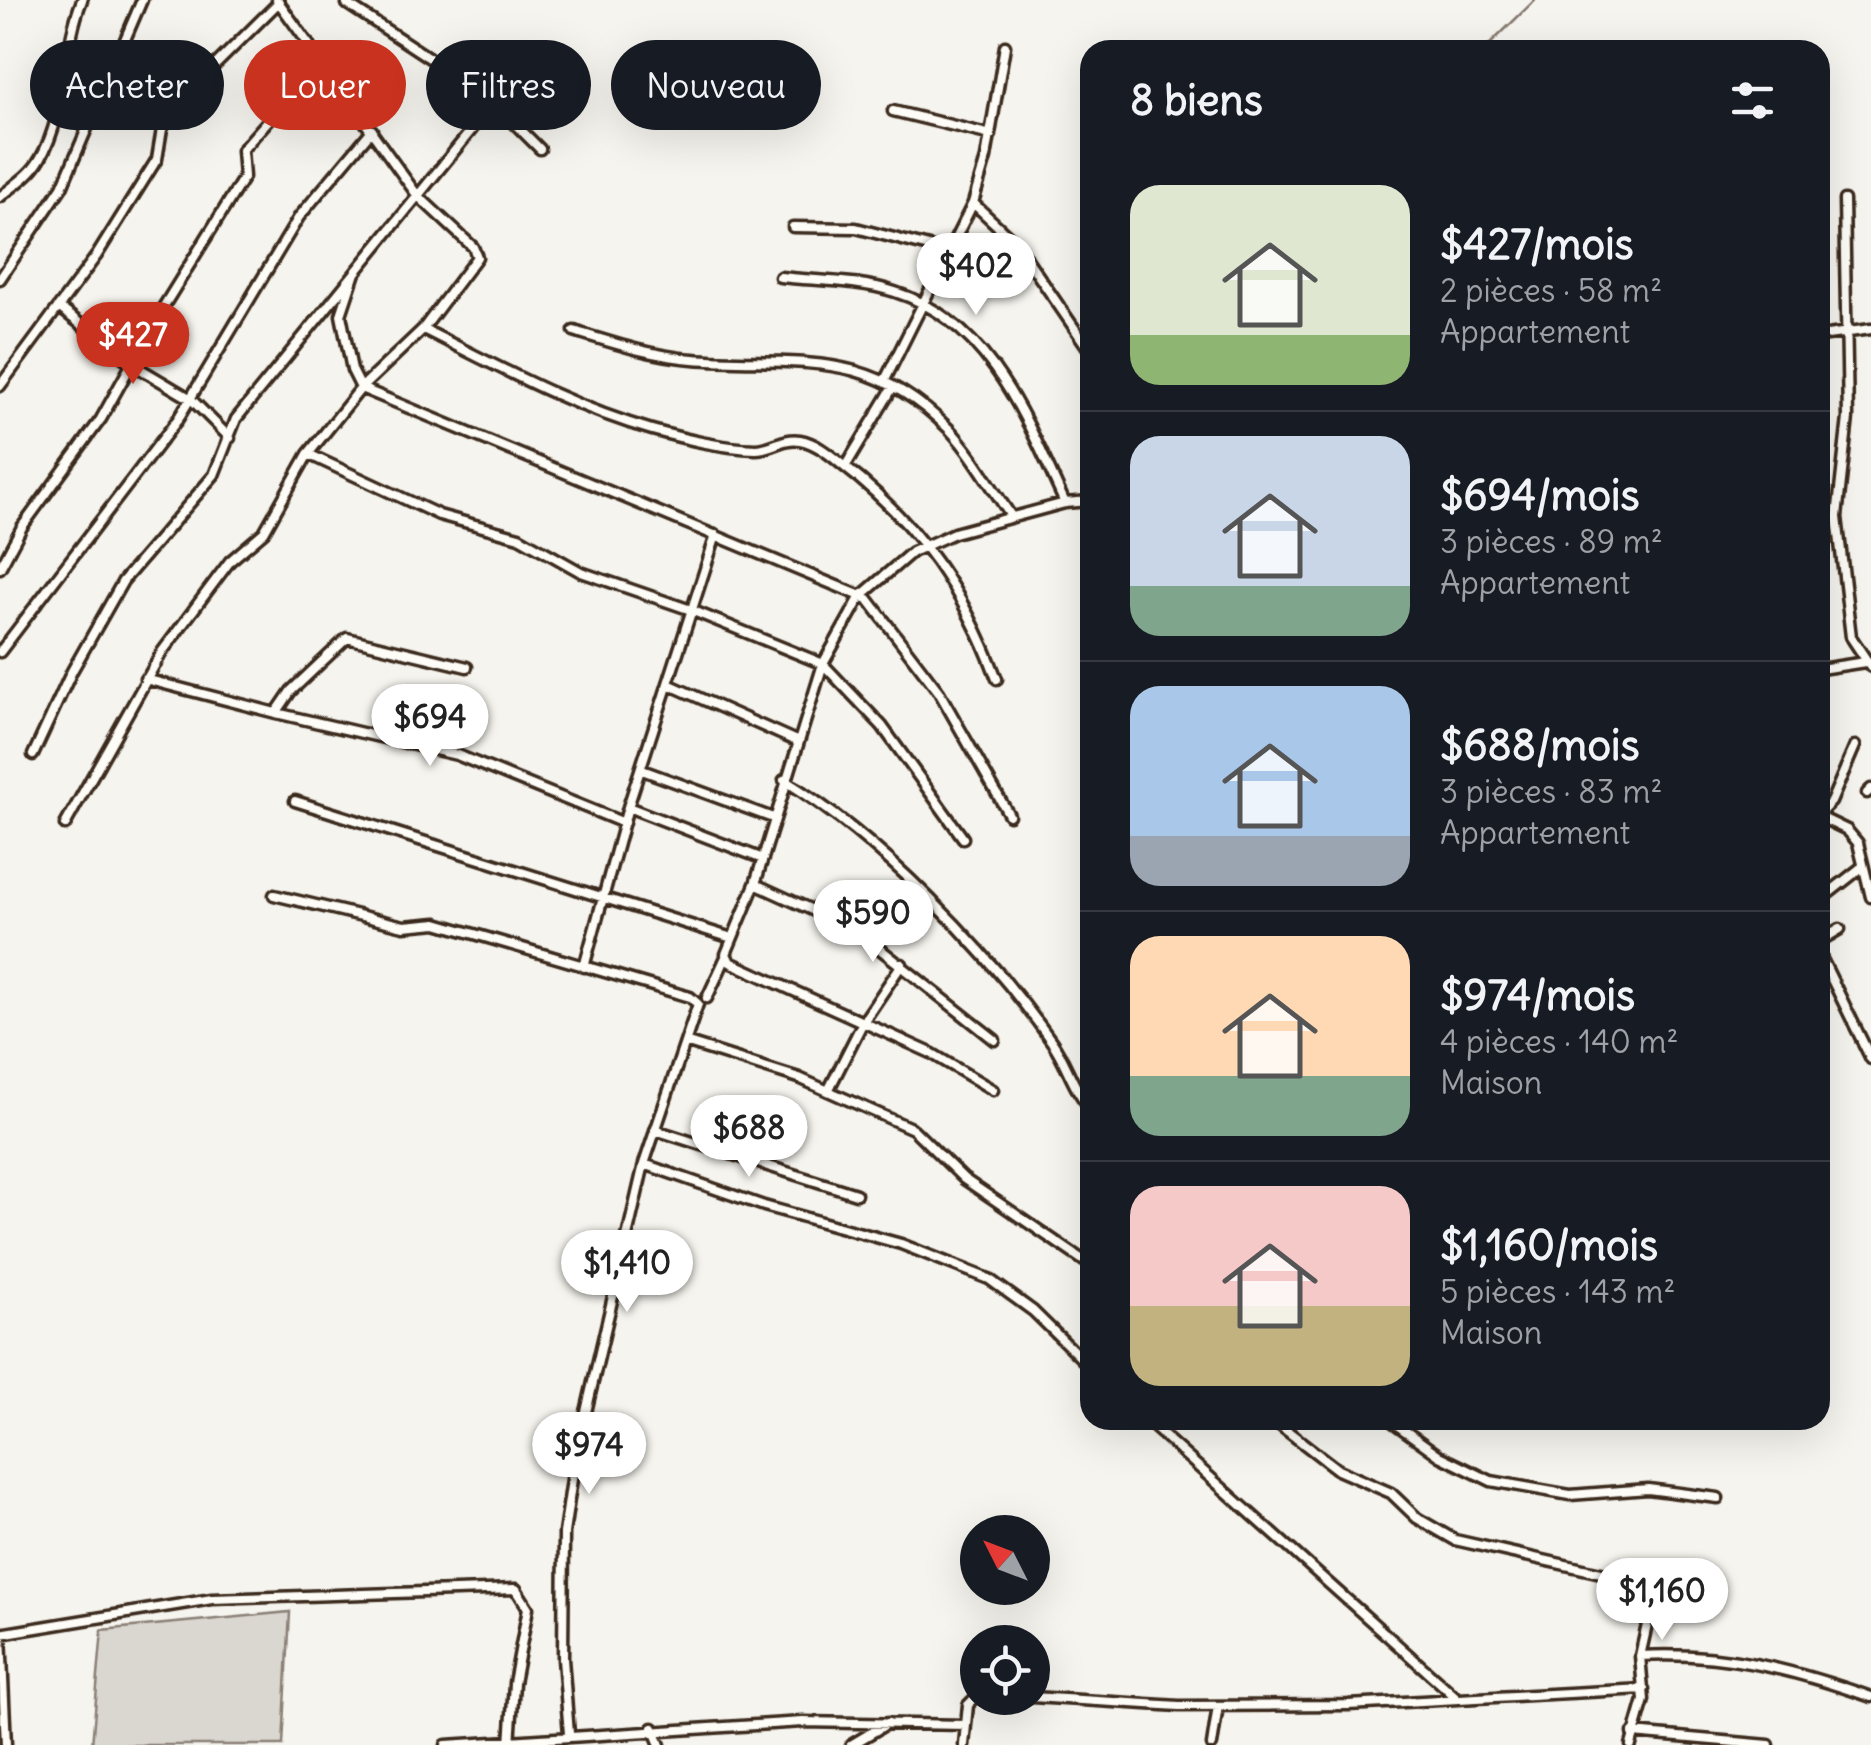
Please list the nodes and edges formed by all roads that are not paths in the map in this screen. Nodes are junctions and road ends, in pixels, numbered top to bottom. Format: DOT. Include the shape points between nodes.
graph roads {
  1 [pos="82,0"];
  2 [pos="142,0"];
  3 [pos="278,1"];
  4 [pos="348,4"];
  5 [pos="305,40"];
  6 [pos="1005,46"];
  7 [pos="426,53"];
  8 [pos="894,111"];
  9 [pos="261,130"];
  10 [pos="372,130"];
  11 [pos="469,130"];
  12 [pos="521,130"];
  13 [pos="991,134"];
  14 [pos="540,149"];
  15 [pos="417,195"];
  16 [pos="0,197"];
  17 [pos="1844,200"];
  18 [pos="973,202"];
  19 [pos="793,227"];
  20 [pos="948,252"];
  21 [pos="356,269"];
  22 [pos="780,277"];
  23 [pos="0,279"];
  24 [pos="921,303"];
  25 [pos="60,308"];
  26 [pos="423,329"];
  27 [pos="1871,329"];
  28 [pos="574,331"];
  29 [pos="1846,331"];
  30 [pos="1830,334"];
  31 [pos="1080,336"];
  32 [pos="132,364"];
  33 [pos="884,382"];
  34 [pos="0,386"];
  35 [pos="361,388"];
  36 [pos="893,388"];
  37 [pos="192,398"];
  38 [pos="230,438"];
  39 [pos="308,454"];
  40 [pos="844,467"];
  41 [pos="1080,502"];
  42 [pos="1065,503"];
  43 [pos="1011,516"];
  44 [pos="716,534"];
  45 [pos="926,544"];
  46 [pos="0,568"];
  47 [pos="861,596"];
  48 [pos="691,610"];
  49 [pos="0,652"];
  50 [pos="823,664"];
  51 [pos="1868,664"];
  52 [pos="467,667"];
  53 [pos="1830,668"];
  54 [pos="145,679"];
  55 [pos="997,679"];
  56 [pos="668,684"];
  57 [pos="276,713"];
  58 [pos="796,741"];
  59 [pos="1856,746"];
  60 [pos="33,755"];
  61 [pos="642,770"];
  62 [pos="784,780"];
  63 [pos="296,801"];
  64 [pos="1830,804"];
  65 [pos="628,807"];
  66 [pos="1008,816"];
  67 [pos="773,818"];
  68 [pos="1830,821"];
  69 [pos="624,823"];
  70 [pos="66,825"];
  71 [pos="964,838"];
  72 [pos="763,860"];
  73 [pos="1862,867"];
  74 [pos="755,884"];
  75 [pos="1830,889"];
  76 [pos="1870,891"];
  77 [pos="274,895"];
  78 [pos="606,895"];
  79 [pos="1840,930"];
  80 [pos="1830,936"];
  81 [pos="732,938"];
  82 [pos="726,957"];
  83 [pos="902,964"];
  84 [pos="584,968"];
  85 [pos="1830,975"];
  86 [pos="708,998"];
  87 [pos="863,1022"];
  88 [pos="995,1040"];
  89 [pos="688,1043"];
  90 [pos="1871,1058"];
  91 [pos="993,1090"];
  92 [pos="828,1091"];
  93 [pos="1080,1096"];
  94 [pos="655,1130"];
  95 [pos="644,1164"];
  96 [pos="856,1194"];
  97 [pos="1080,1257"];
  98 [pos="1080,1357"];
  99 [pos="1157,1430"];
  100 [pos="1285,1430"];
  101 [pos="1404,1430"];
  102 [pos="1718,1498"];
  103 [pos="1656,1585"];
  104 [pos="1702,1596"];
  105 [pos="0,1634"];
  106 [pos="1640,1656"];
  107 [pos="1644,1689"];
  108 [pos="1871,1697"];
  109 [pos="1050,1698"];
  110 [pos="1457,1698"];
  111 [pos="1218,1706"];
  112 [pos="967,1715"];
  113 [pos="898,1721"];
  114 [pos="966,1725"];
  115 [pos="654,1728"];
  116 [pos="1633,1733"];
  117 [pos="569,1734"];
  118 [pos="510,1742"];
  119 [pos="6,1745"];
  120 [pos="446,1745"];
  121 [pos="660,1745"];
  122 [pos="850,1745"];
  123 [pos="964,1745"];
  124 [pos="1212,1745"];
  125 [pos="1631,1745"];
  126 [pos="1770,1745"];
  1 -- 16 [label="street" via="43,152"];
  2 -- 23 [label="street" via="62,188"];
  3 -- 5 [label="street"];
  3 -- 25 [label="street" via="181,99 162,130 157,160"];
  4 -- 7 [label="street"];
  6 -- 13 [label="street"];
  8 -- 13 [label="street"];
  9 -- 32 [label="street" via="240,154 244,177"];
  10 -- 15 [label="street"];
  10 -- 37 [label="street" via="299,217"];
  11 -- 15 [label="street"];
  12 -- 14 [label="street"];
  13 -- 18 [label="street"];
  15 -- 21 [label="street"];
  15 -- 26 [label="street" via="477,254"];
  17 -- 29 [label="street"];
  18 -- 20 [label="street"];
  18 -- 31 [label="street" via="1016,243"];
  19 -- 20 [label="street" via="856,228"];
  20 -- 24 [label="street"];
  21 -- 35 [label="street" via="340,315"];
  21 -- 38 [label="street" via="236,418"];
  22 -- 24 [label="street" via="868,286"];
  24 -- 33 [label="street"];
  24 -- 42 [label="street" via="949,320 993,364"];
  25 -- 32 [label="street"];
  25 -- 34 [label="street"];
  26 -- 35 [label="street"];
  26 -- 40 [label="street" via="558,396 648,429 756,448 800,440"];
  27 -- 29 [label="street"];
  28 -- 33 [label="street" via="693,359 827,362"];
  29 -- 30 [label="street"];
  29 -- 51 [label="street" via="1848,418 1837,517 1851,637"];
  32 -- 37 [label="street"];
  32 -- 46 [label="street"];
  33 -- 36 [label="street"];
  35 -- 39 [label="street"];
  35 -- 44 [label="street"];
  36 -- 40 [label="street"];
  36 -- 43 [label="street" via="948,428"];
  37 -- 38 [label="street"];
  37 -- 49 [label="street"];
  38 -- 60 [label="street" via="214,475 123,581"];
  39 -- 48 [label="street" via="439,515 520,537 580,572"];
  39 -- 54 [label="street" via="264,532 222,571"];
  40 -- 45 [label="street"];
  41 -- 42 [label="street"];
  42 -- 43 [label="street"];
  43 -- 45 [label="street"];
  44 -- 47 [label="street"];
  44 -- 48 [label="street"];
  45 -- 47 [label="street"];
  45 -- 55 [label="street" via="966,603"];
  47 -- 50 [label="street"];
  47 -- 66 [label="street" via="938,692"];
  48 -- 50 [label="street"];
  48 -- 56 [label="street"];
  50 -- 58 [label="street"];
  50 -- 71 [label="street" via="882,726"];
  51 -- 53 [label="street"];
  52 -- 57 [label="street" via="347,638"];
  54 -- 57 [label="street"];
  54 -- 70 [label="street"];
  56 -- 58 [label="street"];
  56 -- 61 [label="street"];
  57 -- 69 [label="street" via="457,755"];
  58 -- 62 [label="street"];
  59 -- 64 [label="street"];
  61 -- 65 [label="street"];
  61 -- 67 [label="street"];
  62 -- 67 [label="street"];
  62 -- 93 [label="street" via="855,829 965,938 1053,1044"];
  63 -- 78 [label="street"];
  65 -- 69 [label="street"];
  65 -- 72 [label="street"];
  67 -- 72 [label="street"];
  68 -- 73 [label="street" via="1853,835"];
  69 -- 78 [label="street"];
  72 -- 74 [label="street"];
  73 -- 75 [label="street"];
  73 -- 76 [label="street"];
  74 -- 81 [label="street"];
  74 -- 83 [label="street" via="856,930"];
  77 -- 84 [label="street" via="404,926 437,922"];
  78 -- 81 [label="street"];
  78 -- 84 [label="street"];
  79 -- 80 [label="street"];
  81 -- 82 [label="street"];
  82 -- 86 [label="street"];
  82 -- 87 [label="street"];
  83 -- 87 [label="street"];
  83 -- 88 [label="street"];
  84 -- 89 [label="street" via="693,998 698,1008"];
  85 -- 90 [label="street"];
  87 -- 91 [label="street"];
  87 -- 92 [label="street"];
  89 -- 92 [label="street"];
  89 -- 94 [label="street"];
  92 -- 97 [label="street" via="922,1134 964,1179"];
  94 -- 95 [label="street"];
  94 -- 96 [label="street"];
  95 -- 98 [label="street" via="976,1273 1033,1311"];
  95 -- 117 [label="street" via="586,1397 564,1532"];
  99 -- 110 [label="street"];
  100 -- 103 [label="street" via="1322,1460 1391,1493 1455,1540"];
  101 -- 102 [label="street" via="1491,1481 1570,1494 1648,1489"];
  103 -- 104 [label="street"];
  103 -- 106 [label="street"];
  105 -- 118 [label="street" via="212,1599 516,1589 528,1608"];
  105 -- 119 [label="street"];
  106 -- 107 [label="street"];
  106 -- 108 [label="street" via="1704,1654 1769,1664"];
  107 -- 110 [label="street"];
  107 -- 116 [label="street"];
  109 -- 111 [label="street"];
  110 -- 111 [label="street"];
  111 -- 124 [label="street"];
  112 -- 114 [label="street"];
  113 -- 114 [label="street"];
  113 -- 115 [label="street"];
  113 -- 122 [label="street"];
  114 -- 123 [label="street"];
  115 -- 117 [label="street"];
  115 -- 121 [label="street"];
  116 -- 125 [label="street"];
  116 -- 126 [label="street"];
  117 -- 118 [label="street"];
  118 -- 120 [label="street"];
}
